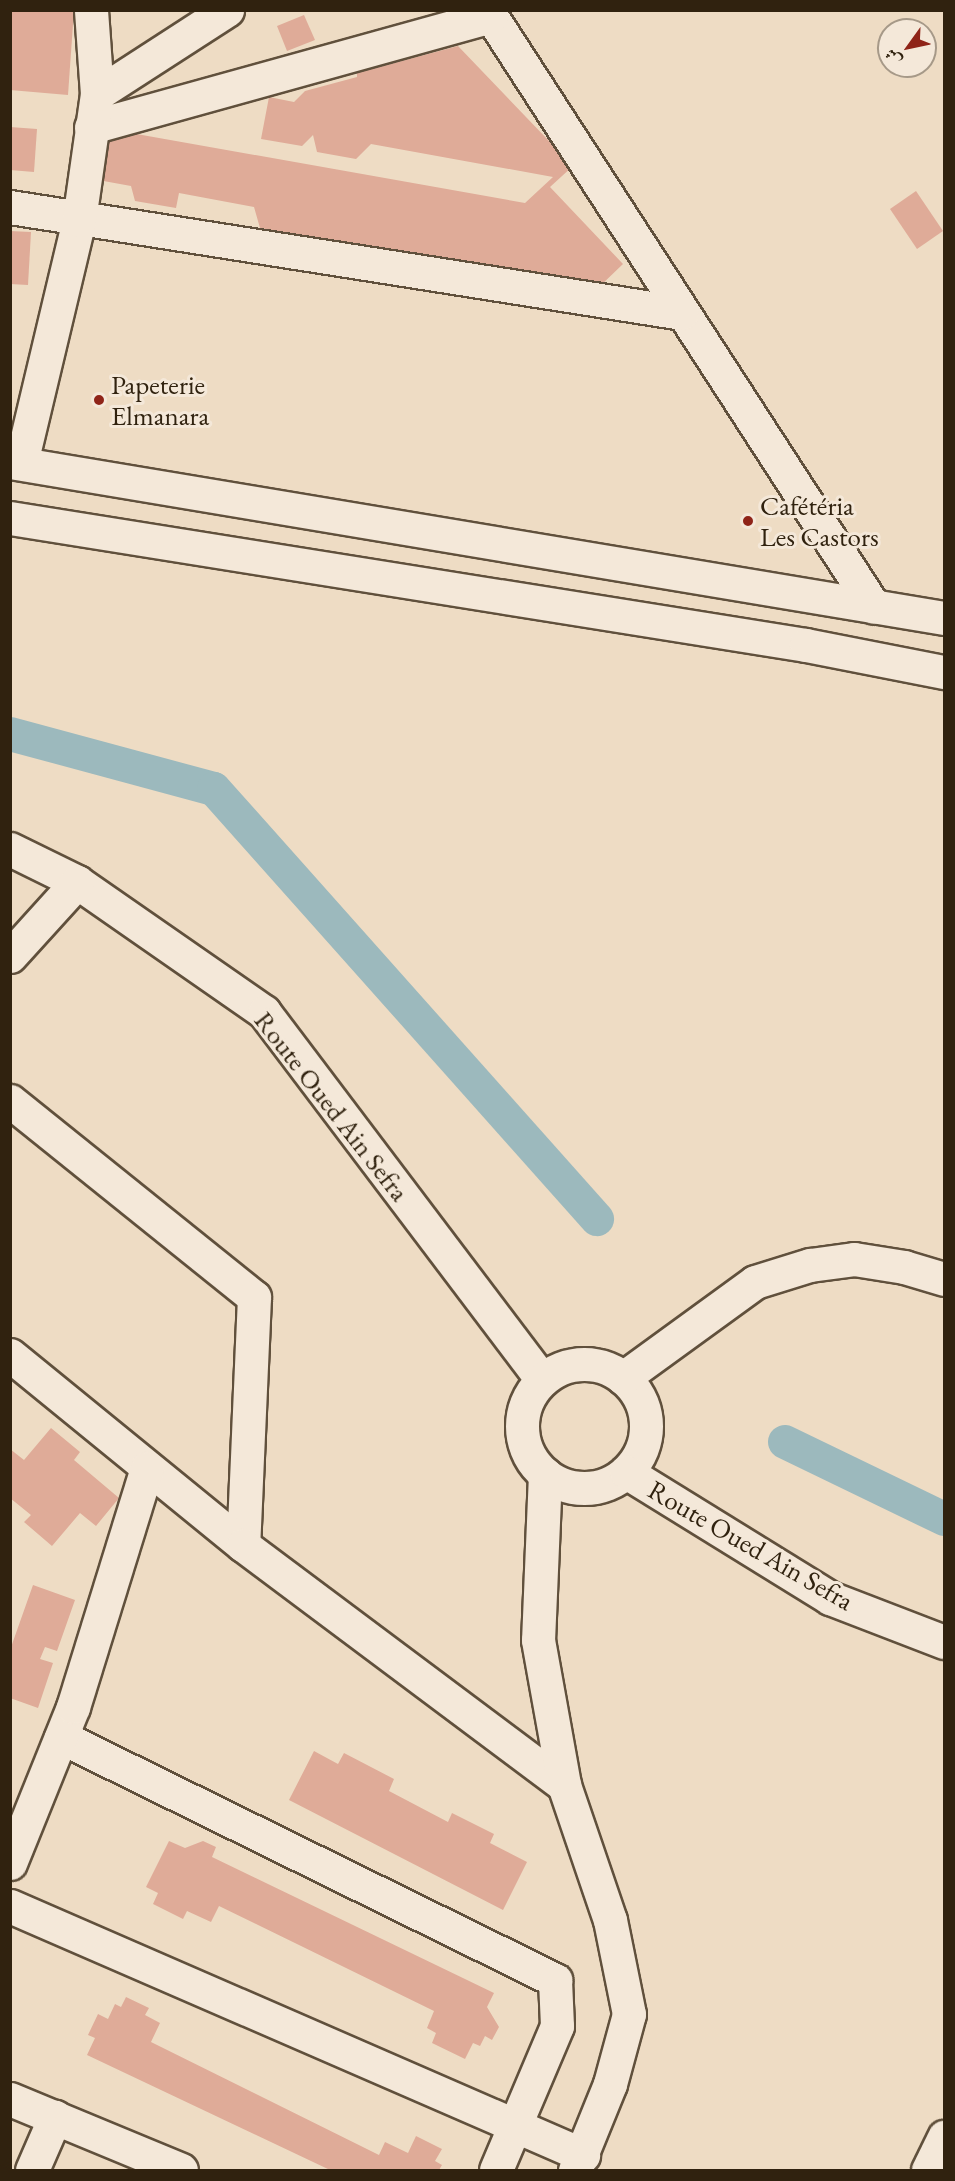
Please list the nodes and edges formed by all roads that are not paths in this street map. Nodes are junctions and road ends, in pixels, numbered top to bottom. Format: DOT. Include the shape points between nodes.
graph roads {
  1 [pos="92,10"];
  2 [pos="227,10"];
  3 [pos="489,13"];
  4 [pos="97,94"];
  5 [pos="91,127"];
  6 [pos="10,207"];
  7 [pos="79,220"];
  8 [pos="682,313"];
  9 [pos="21,415"];
  10 [pos="16,463"];
  11 [pos="10,518"];
  12 [pos="874,607"];
  13 [pos="945,618"];
  14 [pos="945,672"];
  15 [pos="10,849"];
  16 [pos="77,882"];
  17 [pos="10,956"];
  18 [pos="10,1101"];
  19 [pos="945,1279"];
  20 [pos="10,1355"];
  21 [pos="623,1378"];
  22 [pos="542,1380"];
  23 [pos="147,1468"];
  24 [pos="626,1472"];
  25 [pos="545,1474"];
  26 [pos="243,1545"];
  27 [pos="945,1642"];
  28 [pos="61,1737"];
  29 [pos="564,1785"];
  30 [pos="10,1863"];
  31 [pos="10,1906"];
  32 [pos="10,2099"];
  33 [pos="55,2116"];
  34 [pos="515,2126"];
  35 [pos="945,2137"];
  36 [pos="579,2163"];
  37 [pos="32,2170"];
  38 [pos="181,2170"];
  39 [pos="496,2170"];
  40 [pos="928,2170"];
  1 -- 4 [label="street"];
  2 -- 4 [label="street"];
  3 -- 5 [label="street"];
  3 -- 8 [label="street"];
  4 -- 5 [label="street"];
  5 -- 7 [label="street"];
  6 -- 7 [label="street"];
  7 -- 8 [label="street"];
  7 -- 9 [label="street"];
  8 -- 12 [label="street"];
  9 -- 10 [label="street"];
  10 -- 12 [label="street"];
  11 -- 14 [label="street" via="806,645"];
  12 -- 13 [label="street"];
  15 -- 16 [label="street, Route Oued Ain Sefra"];
  16 -- 17 [label="street"];
  16 -- 22 [label="street, Route Oued Ain Sefra" via="264,1012"];
  18 -- 26 [label="street" via="254,1297"];
  19 -- 21 [label="street" via="854,1259 810,1265 777,1275 755,1282"];
  20 -- 23 [label="street"];
  21 -- 22 [label="street" via="590,1364 556,1370"];
  21 -- 24 [label="street" via="643,1407 646,1424 644,1442"];
  22 -- 25 [label="street" via="527,1402 522,1428 532,1462"];
  23 -- 26 [label="street"];
  23 -- 28 [label="street"];
  24 -- 25 [label="street" via="612,1482 577,1488 560,1484"];
  24 -- 27 [label="street, Route Oued Ain Sefra" via="830,1598"];
  25 -- 29 [label="street" via="538,1640"];
  26 -- 29 [label="street"];
  28 -- 30 [label="street"];
  28 -- 34 [label="street" via="555,1980 557,2026"];
  29 -- 36 [label="street" via="610,1920 629,2014 610,2084"];
  31 -- 34 [label="street"];
  32 -- 33 [label="street"];
  33 -- 37 [label="street"];
  33 -- 38 [label="street"];
  34 -- 36 [label="street"];
  34 -- 39 [label="street"];
  35 -- 40 [label="street"];
}
